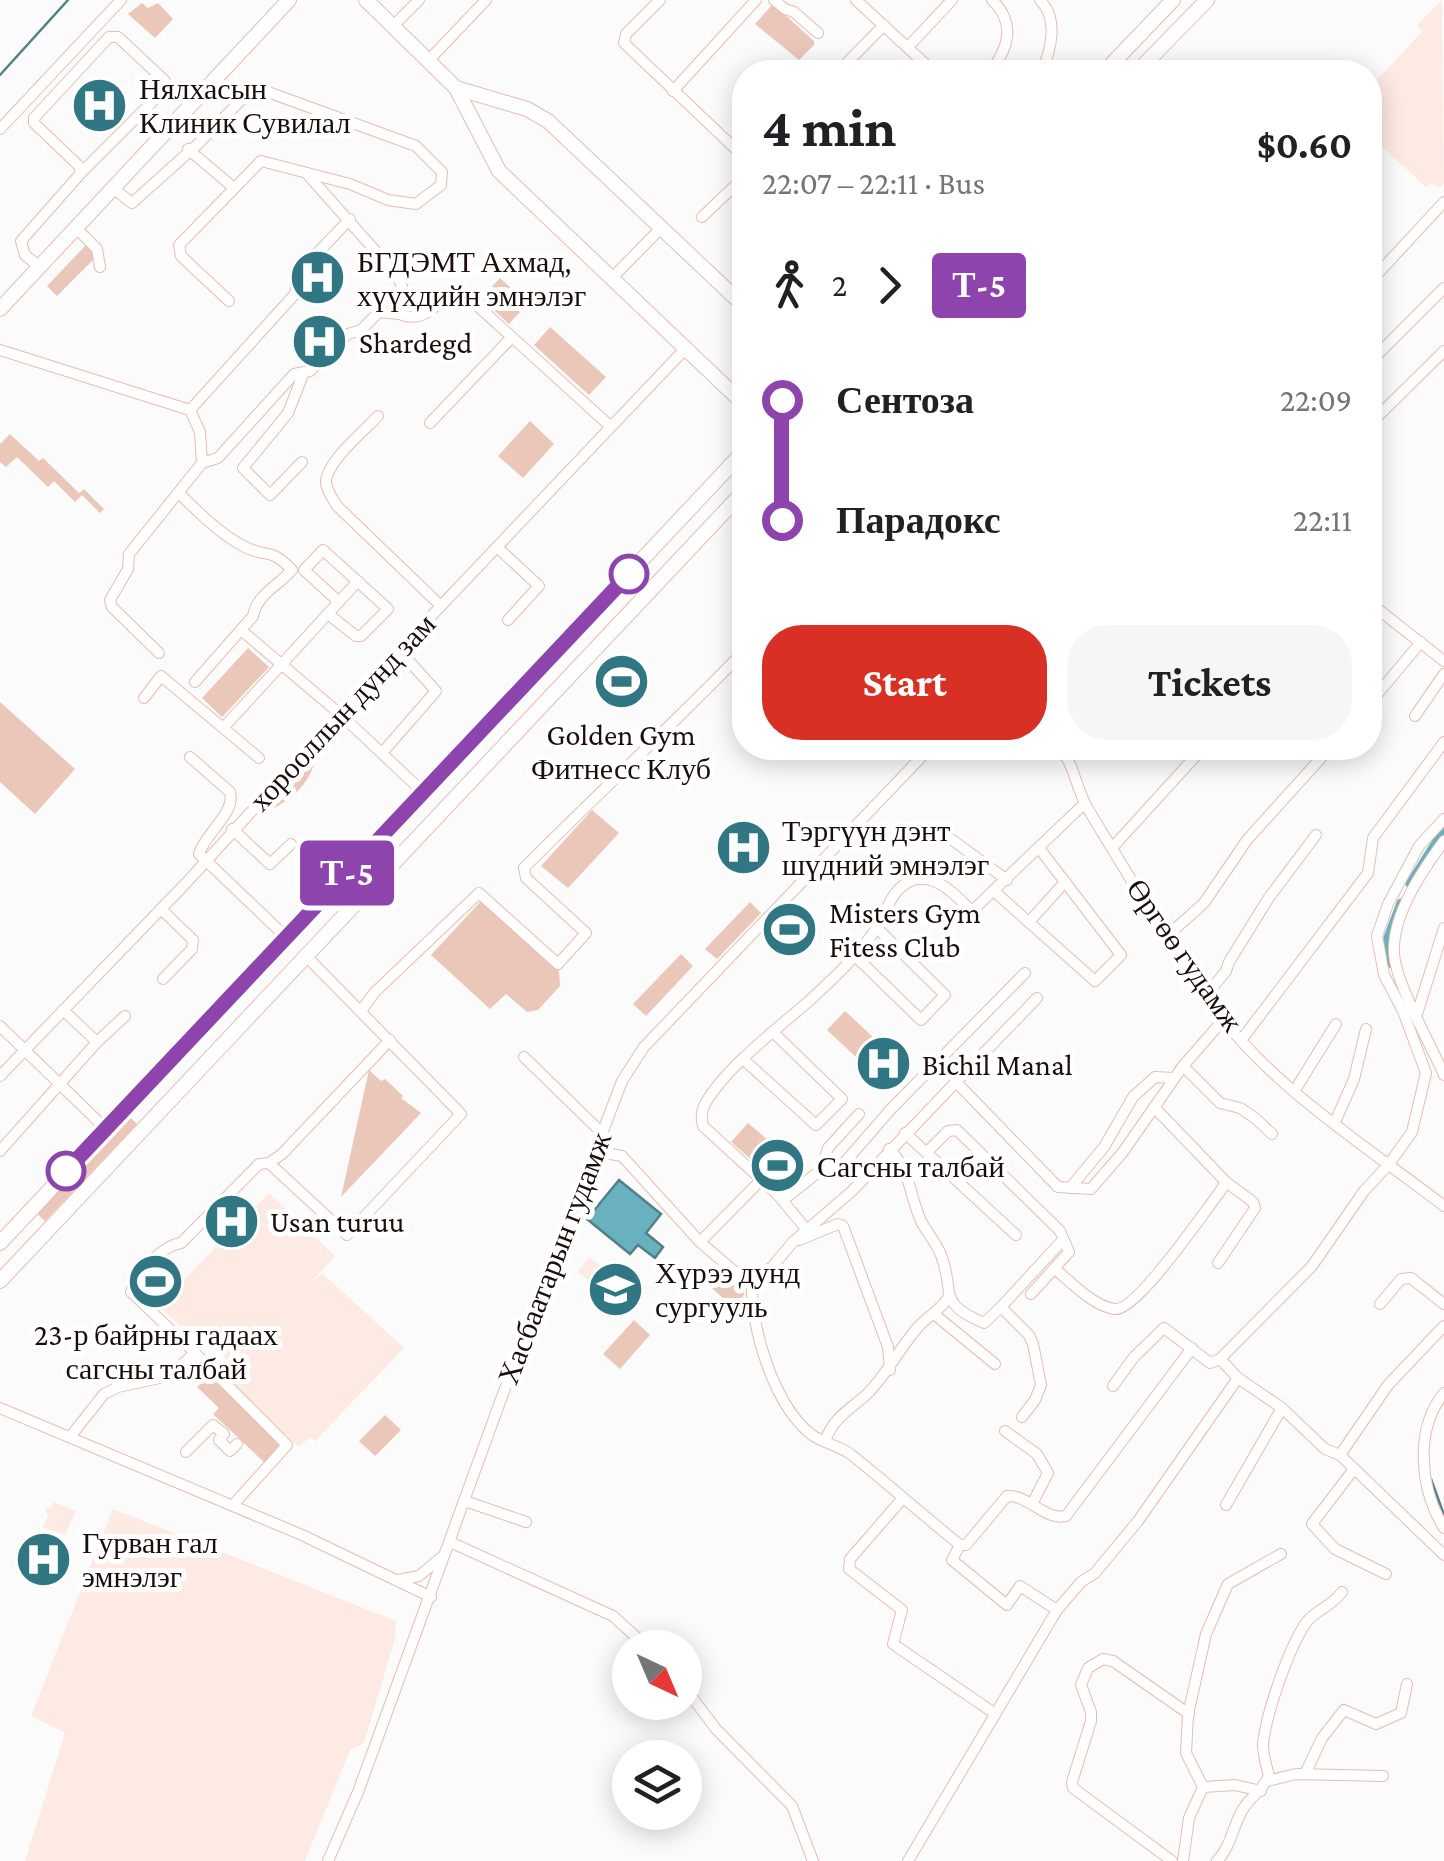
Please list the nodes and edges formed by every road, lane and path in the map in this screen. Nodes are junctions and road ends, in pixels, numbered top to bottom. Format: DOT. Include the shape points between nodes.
graph roads {
  1 [pos="121,0"];
  2 [pos="289,0"];
  3 [pos="366,0"];
  4 [pos="419,0"];
  5 [pos="486,0"];
  6 [pos="660,0"];
  7 [pos="756,0"];
  8 [pos="774,0"];
  9 [pos="856,0"];
  10 [pos="952,0"];
  11 [pos="992,0"];
  12 [pos="1040,0"];
  13 [pos="1207,0"];
  14 [pos="1169,1"];
  15 [pos="884,25"];
  16 [pos="392,26"];
  17 [pos="818,33"];
  18 [pos="908,47"];
  19 [pos="850,60"];
  20 [pos="922,60"];
  21 [pos="1000,60"];
  22 [pos="1045,60"];
  23 [pos="1115,60"];
  24 [pos="1148,60"];
  25 [pos="428,61"];
  26 [pos="456,88"];
  27 [pos="673,91"];
  28 [pos="0,129"];
  29 [pos="732,146"];
  30 [pos="188,150"];
  31 [pos="304,171"];
  32 [pos="80,173"];
  33 [pos="234,188"];
  34 [pos="732,188"];
  35 [pos="114,190"];
  36 [pos="1444,202"];
  37 [pos="702,217"];
  38 [pos="350,219"];
  39 [pos="661,228"];
  40 [pos="77,229"];
  41 [pos="40,267"];
  42 [pos="100,267"];
  43 [pos="1382,269"];
  44 [pos="610,279"];
  45 [pos="1444,288"];
  46 [pos="732,295"];
  47 [pos="230,301"];
  48 [pos="0,309"];
  49 [pos="399,314"];
  50 [pos="512,338"];
  51 [pos="685,349"];
  52 [pos="0,350"];
  53 [pos="1382,350"];
  54 [pos="1444,351"];
  55 [pos="304,372"];
  56 [pos="732,394"];
  57 [pos="190,410"];
  58 [pos="1382,412"];
  59 [pos="378,416"];
  60 [pos="430,423"];
  61 [pos="610,426"];
  62 [pos="302,462"];
  63 [pos="732,462"];
  64 [pos="202,464"];
  65 [pos="180,494"];
  66 [pos="732,504"];
  67 [pos="497,546"];
  68 [pos="358,581"];
  69 [pos="339,602"];
  70 [pos="441,606"];
  71 [pos="1382,613"];
  72 [pos="328,614"];
  73 [pos="508,620"];
  74 [pos="241,630"];
  75 [pos="1421,642"];
  76 [pos="559,649"];
  77 [pos="399,650"];
  78 [pos="159,653"];
  79 [pos="1444,661"];
  80 [pos="732,664"];
  81 [pos="281,665"];
  82 [pos="574,670"];
  83 [pos="1444,674"];
  84 [pos="195,682"];
  85 [pos="1382,689"];
  86 [pos="144,698"];
  87 [pos="340,714"];
  88 [pos="1415,716"];
  89 [pos="224,727"];
  90 [pos="1444,742"];
  91 [pos="382,753"];
  92 [pos="190,757"];
  93 [pos="259,758"];
  94 [pos="918,760"];
  95 [pos="1068,760"];
  96 [pos="1192,760"];
  97 [pos="1319,760"];
  98 [pos="423,792"];
  99 [pos="1084,804"];
  100 [pos="1444,819"];
  101 [pos="232,828"];
  102 [pos="1316,835"];
  103 [pos="951,838"];
  104 [pos="1444,842"];
  105 [pos="291,844"];
  106 [pos="1039,848"];
  107 [pos="1112,848"];
  108 [pos="204,860"];
  109 [pos="1007,880"];
  110 [pos="1066,882"];
  111 [pos="995,892"];
  112 [pos="161,909"];
  113 [pos="1029,922"];
  114 [pos="876,928"];
  115 [pos="1444,928"];
  116 [pos="1167,936"];
  117 [pos="287,938"];
  118 [pos="854,955"];
  119 [pos="306,956"];
  120 [pos="1025,973"];
  121 [pos="163,979"];
  122 [pos="1208,993"];
  123 [pos="1037,998"];
  124 [pos="63,1010"];
  125 [pos="362,1012"];
  126 [pos="1418,1014"];
  127 [pos="125,1016"];
  128 [pos="1224,1019"];
  129 [pos="1336,1024"];
  130 [pos="0,1026"];
  131 [pos="1366,1029"];
  132 [pos="774,1032"];
  133 [pos="1242,1039"];
  134 [pos="390,1040"];
  135 [pos="97,1042"];
  136 [pos="24,1051"];
  137 [pos="524,1057"];
  138 [pos="744,1060"];
  139 [pos="1182,1066"];
  140 [pos="160,1072"];
  141 [pos="1444,1074"];
  142 [pos="0,1076"];
  143 [pos="1174,1078"];
  144 [pos="956,1082"];
  145 [pos="60,1085"];
  146 [pos="179,1090"];
  147 [pos="1295,1090"];
  148 [pos="1154,1107"];
  149 [pos="859,1114"];
  150 [pos="881,1122"];
  151 [pos="1335,1122"];
  152 [pos="106,1128"];
  153 [pos="601,1132"];
  154 [pos="1272,1134"];
  155 [pos="897,1141"];
  156 [pos="0,1151"];
  157 [pos="594,1151"];
  158 [pos="928,1151"];
  159 [pos="269,1163"];
  160 [pos="1390,1164"];
  161 [pos="821,1170"];
  162 [pos="762,1180"];
  163 [pos="1226,1182"];
  164 [pos="1070,1188"];
  165 [pos="783,1200"];
  166 [pos="1444,1206"];
  167 [pos="807,1230"];
  168 [pos="1016,1235"];
  169 [pos="0,1242"];
  170 [pos="700,1242"];
  171 [pos="793,1242"];
  172 [pos="1060,1244"];
  173 [pos="1218,1263"];
  174 [pos="1055,1269"];
  175 [pos="0,1281"];
  176 [pos="752,1281"];
  177 [pos="1031,1294"];
  178 [pos="948,1298"];
  179 [pos="1380,1304"];
  180 [pos="1444,1304"];
  181 [pos="1001,1308"];
  182 [pos="934,1314"];
  183 [pos="1444,1326"];
  184 [pos="1192,1348"];
  185 [pos="195,1353"];
  186 [pos="1220,1359"];
  187 [pos="994,1364"];
  188 [pos="890,1370"];
  189 [pos="1238,1378"];
  190 [pos="1113,1386"];
  191 [pos="1444,1393"];
  192 [pos="0,1408"];
  193 [pos="1282,1408"];
  194 [pos="1022,1417"];
  195 [pos="1005,1431"];
  196 [pos="70,1437"];
  197 [pos="825,1441"];
  198 [pos="236,1444"];
  199 [pos="186,1452"];
  200 [pos="1340,1455"];
  201 [pos="1354,1469"];
  202 [pos="902,1498"];
  203 [pos="465,1500"];
  204 [pos="1032,1504"];
  205 [pos="1226,1504"];
  206 [pos="233,1506"];
  207 [pos="526,1522"];
  208 [pos="1444,1528"];
  209 [pos="960,1545"];
  210 [pos="448,1546"];
  211 [pos="1281,1554"];
  212 [pos="1444,1555"];
  213 [pos="1386,1574"];
  214 [pos="392,1580"];
  215 [pos="1342,1592"];
  216 [pos="431,1597"];
  217 [pos="1057,1610"];
  218 [pos="628,1630"];
  219 [pos="1407,1684"];
  220 [pos="702,1710"];
  221 [pos="994,1713"];
  222 [pos="1189,1714"];
  223 [pos="1305,1774"];
  224 [pos="1383,1776"];
  225 [pos="1203,1786"];
  226 [pos="1264,1786"];
  227 [pos="328,1861"];
  228 [pos="813,1861"];
  229 [pos="908,1861"];
  230 [pos="1172,1861"];
  231 [pos="1183,1861"];
  232 [pos="1217,1861"];
  1 -- 28 [label="street"];
  2 -- 35 [label="main road"];
  3 -- 16 [label="main road"];
  4 -- 16 [label="street"];
  5 -- 25 [label="street"];
  6 -- 27 [label="street" via="624,43"];
  7 -- 27 [label="street"];
  8 -- 17 [label="street"];
  9 -- 15 [label="street"];
  10 -- 18 [label="street"];
  11 -- 21 [label="street" via="1010,25"];
  12 -- 22 [label="street" via="1050,10 1052,31"];
  13 -- 24 [label="main road"];
  14 -- 23 [label="main road"];
  15 -- 18 [label="street"];
  15 -- 19 [label="street"];
  16 -- 25 [label="main road"];
  18 -- 20 [label="street"];
  25 -- 26 [label="main road"];
  26 -- 39 [label="main road" via="548,121"];
  26 -- 44 [label="main road" via="499,171"];
  27 -- 29 [label="street"];
  30 -- 31 [label="street" via="254,86 416,146 442,172 441,184 416,204"];
  30 -- 33 [label="street"];
  30 -- 35 [label="street" via="132,203"];
  31 -- 33 [label="street" via="261,161"];
  31 -- 38 [label="street"];
  32 -- 32 [label="street" via="167,87 118,37 110,37 34,118"];
  32 -- 41 [label="street" via="21,241 24,254"];
  33 -- 47 [label="street" via="179,245 180,256"];
  34 -- 37 [label="street"];
  35 -- 40 [label="main road"];
  36 -- 43 [label="street"];
  38 -- 49 [label="street" via="402,286"];
  38 -- 57 [label="street" via="304,267 295,294"];
  39 -- 44 [label="street"];
  39 -- 46 [label="main road"];
  40 -- 41 [label="main road"];
  40 -- 42 [label="street" via="97,248"];
  41 -- 48 [label="main road"];
  44 -- 51 [label="main road"];
  45 -- 53 [label="street"];
  49 -- 50 [label="street" via="420,317 457,289"];
  49 -- 55 [label="street" via="379,312"];
  50 -- 60 [label="street"];
  50 -- 61 [label="street"];
  51 -- 56 [label="main road"];
  51 -- 61 [label="street, хорооллын дунд зам"];
  52 -- 57 [label="street"];
  54 -- 58 [label="street"];
  55 -- 62 [label="street" via="288,414 242,468 270,495"];
  55 -- 64 [label="street" via="294,374 218,458"];
  57 -- 64 [label="street"];
  59 -- 70 [label="street" via="334,463 328,489 337,506"];
  61 -- 67 [label="street, хорооллын дунд зам"];
  63 -- 76 [label="main road"];
  64 -- 65 [label="street"];
  65 -- 74 [label="street" via="234,541 277,554 292,570 263,595"];
  65 -- 78 [label="street" via="129,554 110,600"];
  66 -- 82 [label="main road"];
  67 -- 70 [label="street, хорооллын дунд зам"];
  67 -- 73 [label="street" via="539,586"];
  68 -- 69 [label="street"];
  68 -- 69 [label="street" via="323,550 304,570"];
  68 -- 72 [label="street" via="386,615 356,636"];
  69 -- 72 [label="street"];
  70 -- 77 [label="street, хорооллын дунд зам"];
  71 -- 75 [label="street"];
  72 -- 81 [label="street"];
  74 -- 81 [label="street"];
  74 -- 84 [label="street"];
  75 -- 79 [label="street"];
  75 -- 85 [label="street"];
  76 -- 82 [label="main road" via="576,658"];
  76 -- 98 [label="main road"];
  77 -- 87 [label="street, хорооллын дунд зам"];
  77 -- 91 [label="street" via="436,691"];
  80 -- 125 [label="street" via="524,868 526,878 586,933 558,964 478,893"];
  81 -- 87 [label="street"];
  81 -- 89 [label="street"];
  82 -- 119 [label="main road"];
  83 -- 88 [label="street"];
  86 -- 89 [label="street" via="162,676"];
  87 -- 91 [label="street"];
  87 -- 101 [label="street, хорооллын дунд зам"];
  89 -- 93 [label="street"];
  90 -- 133 [label="street" via="1373,838 1368,873"];
  91 -- 98 [label="street"];
  92 -- 108 [label="street" via="232,799 198,851"];
  94 -- 153 [label="street, Хасбаатарын гудамж" via="644,1046"];
  95 -- 99 [label="street, Өргөө гудамж"];
  96 -- 107 [label="street"];
  97 -- 116 [label="street" via="1247,840 1204,903"];
  98 -- 117 [label="main road"];
  99 -- 106 [label="street"];
  99 -- 107 [label="street, Өргөө гудамж"];
  100 -- 160 [label="street" via="1419,846 1379,926 1380,964 1426,1073 1412,1132"];
  101 -- 105 [label="street" via="270,864"];
  101 -- 108 [label="street, хорооллын дунд зам"];
  102 -- 122 [label="street"];
  103 -- 109 [label="street"];
  104 -- 126 [label="street" via="1395,934 1395,962"];
  106 -- 109 [label="street"];
  106 -- 110 [label="street"];
  107 -- 116 [label="street, Өргөө гудамж"];
  108 -- 112 [label="street, хорооллын дунд зам"];
  108 -- 117 [label="street"];
  109 -- 111 [label="street"];
  110 -- 113 [label="street"];
  110 -- 113 [label="street" via="1122,955 1096,981"];
  111 -- 113 [label="street"];
  111 -- 114 [label="street" via="972,911 943,885 912,880"];
  112 -- 121 [label="street" via="193,940"];
  112 -- 124 [label="street, хорооллын дунд зам"];
  114 -- 118 [label="street"];
  114 -- 118 [label="street" via="945,994 920,1020"];
  115 -- 126 [label="street"];
  116 -- 122 [label="street, Өргөө гудамж"];
  117 -- 140 [label="main road"];
  118 -- 132 [label="street"];
  119 -- 125 [label="street"];
  119 -- 146 [label="main road"];
  120 -- 150 [label="street"];
  122 -- 128 [label="street, Өргөө гудамж"];
  123 -- 144 [label="street"];
  124 -- 135 [label="street"];
  124 -- 136 [label="street, хорооллын дунд зам"];
  125 -- 134 [label="street"];
  126 -- 141 [label="street"];
  127 -- 135 [label="street"];
  128 -- 133 [label="street, Өргөө гудамж"];
  128 -- 139 [label="street"];
  129 -- 147 [label="street"];
  130 -- 136 [label="street"];
  131 -- 151 [label="street"];
  132 -- 138 [label="street"];
  132 -- 138 [label="street" via="842,1099 816,1125"];
  133 -- 147 [label="street, Өргөө гудамж"];
  134 -- 159 [label="street"];
  134 -- 159 [label="street" via="461,1114 346,1235"];
  135 -- 145 [label="street"];
  136 -- 142 [label="street, хорооллын дунд зам"];
  136 -- 145 [label="street"];
  137 -- 153 [label="street"];
  138 -- 162 [label="street" via="701,1117 710,1134"];
  139 -- 143 [label="street"];
  139 -- 154 [label="street" via="1220,1103 1240,1108"];
  140 -- 146 [label="main road"];
  140 -- 152 [label="main road"];
  143 -- 148 [label="street"];
  143 -- 164 [label="street" via="1155,1077 1133,1097"];
  144 -- 155 [label="street"];
  144 -- 164 [label="street" via="1058,1187"];
  145 -- 152 [label="street"];
  145 -- 156 [label="street"];
  146 -- 175 [label="main road"];
  147 -- 151 [label="street, Өргөө гудамж"];
  148 -- 163 [label="street"];
  148 -- 164 [label="street" via="1091,1189"];
  149 -- 161 [label="street" via="828,1148"];
  150 -- 155 [label="street"];
  150 -- 161 [label="street" via="844,1162"];
  151 -- 160 [label="street, Өргөө гудамж"];
  152 -- 169 [label="main road"];
  153 -- 157 [label="street, Хасбаатарын гудамж"];
  155 -- 158 [label="street"];
  155 -- 167 [label="street"];
  155 -- 178 [label="street" via="920,1219 944,1259"];
  157 -- 170 [label="street" via="622,1156"];
  157 -- 203 [label="street, Хасбаатарын гудамж"];
  158 -- 168 [label="street"];
  158 -- 174 [label="street" via="957,1130 1060,1231 1069,1252"];
  159 -- 185 [label="street" via="260,1164 134,1281 132,1292"];
  160 -- 166 [label="street, Өргөө гудамж"];
  160 -- 186 [label="street" via="1312,1266"];
  161 -- 165 [label="street"];
  162 -- 165 [label="street"];
  162 -- 170 [label="street"];
  163 -- 173 [label="street" via="1255,1208"];
  163 -- 174 [label="street" via="1130,1304 1114,1309"];
  165 -- 167 [label="street"];
  167 -- 171 [label="street"];
  170 -- 176 [label="street"];
  171 -- 176 [label="street"];
  171 -- 188 [label="street" via="843,1226 888,1347"];
  172 -- 181 [label="street"];
  174 -- 177 [label="street"];
  176 -- 197 [label="street" via="751,1306 779,1392 790,1413"];
  178 -- 181 [label="street" via="984,1323"];
  178 -- 182 [label="street"];
  179 -- 180 [label="street" via="1401,1278 1410,1278"];
  181 -- 194 [label="street" via="1029,1335 1036,1358 1041,1384"];
  182 -- 187 [label="street"];
  182 -- 188 [label="street"];
  183 -- 200 [label="street" via="1388,1385"];
  184 -- 186 [label="street" via="1210,1363"];
  184 -- 190 [label="street" via="1164,1328"];
  184 -- 204 [label="street" via="1066,1516"];
  185 -- 196 [label="street" via="170,1376 104,1394"];
  185 -- 206 [label="street" via="287,1446"];
  186 -- 189 [label="street"];
  188 -- 197 [label="street" via="836,1418"];
  189 -- 193 [label="street"];
  189 -- 217 [label="street" via="1138,1520"];
  191 -- 208 [label="street" via="1425,1430 1432,1508"];
  192 -- 196 [label="street"];
  193 -- 200 [label="street"];
  193 -- 205 [label="street"];
  195 -- 204 [label="street" via="1037,1454 1048,1473"];
  196 -- 206 [label="street"];
  197 -- 202 [label="street"];
  198 -- 199 [label="street" via="230,1450 213,1425"];
  200 -- 201 [label="street"];
  201 -- 212 [label="street"];
  201 -- 213 [label="street" via="1312,1524 1335,1549"];
  202 -- 209 [label="street"];
  202 -- 221 [label="street" via="850,1559 849,1569 902,1610 894,1644"];
  203 -- 207 [label="street"];
  203 -- 210 [label="street, Хасбаатарын гудамж"];
  204 -- 209 [label="street" via="1006,1496"];
  206 -- 214 [label="street"];
  209 -- 217 [label="street" via="952,1560 1007,1605 1020,1586"];
  210 -- 214 [label="street" via="419,1576"];
  210 -- 216 [label="street, Хасбаатарын гудамж"];
  210 -- 218 [label="street" via="613,1616"];
  211 -- 222 [label="street" via="1222,1593"];
  214 -- 216 [label="street"];
  215 -- 226 [label="street" via="1307,1621 1278,1688 1264,1742"];
  216 -- 227 [label="street, Хасбаатарын гудамж"];
  217 -- 221 [label="street"];
  219 -- 223 [label="street" via="1401,1713 1376,1724 1344,1710"];
  220 -- 228 [label="street" via="792,1806"];
  221 -- 229 [label="street"];
  222 -- 225 [label="street" via="1186,1753"];
  222 -- 230 [label="street" via="1103,1659 1088,1668 1082,1684 1091,1721 1074,1788"];
  223 -- 224 [label="street"];
  223 -- 226 [label="street"];
  225 -- 226 [label="street"];
  225 -- 231 [label="street" via="1189,1818"];
  226 -- 232 [label="street" via="1243,1809"];
}
